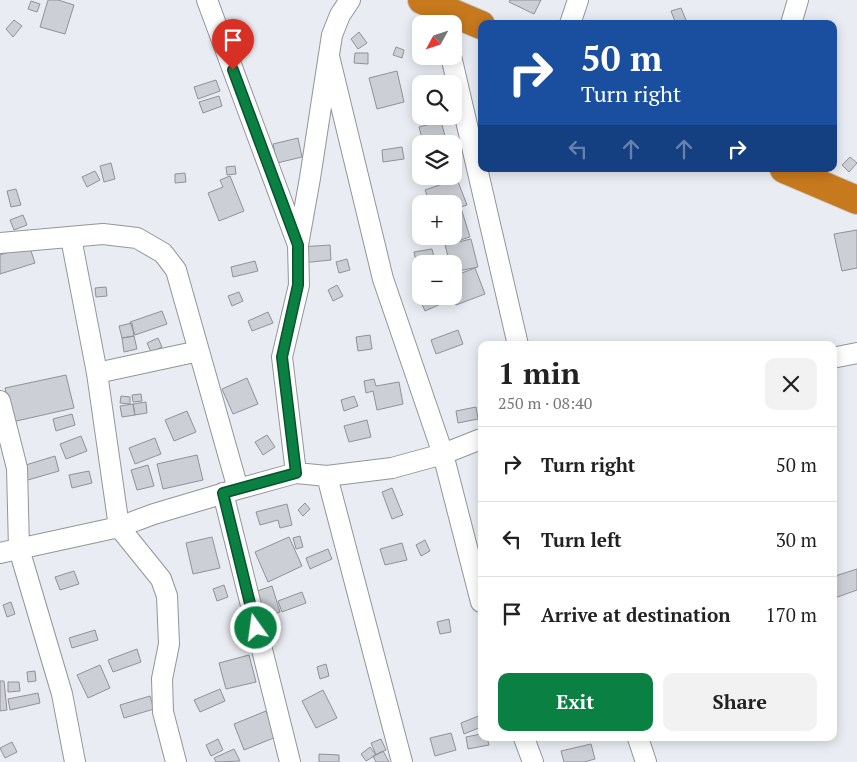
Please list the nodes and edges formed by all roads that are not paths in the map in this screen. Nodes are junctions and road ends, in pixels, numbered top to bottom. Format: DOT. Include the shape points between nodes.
graph roads {
  1 [pos="207,0"];
  2 [pos="350,0"];
  3 [pos="578,0"];
  4 [pos="798,0"];
  5 [pos="437,8"];
  6 [pos="571,20"];
  7 [pos="792,20"];
  8 [pos="478,24"];
  9 [pos="329,56"];
  10 [pos="453,65"];
  11 [pos="791,172"];
  12 [pos="857,200"];
  13 [pos="71,238"];
  14 [pos="0,243"];
  15 [pos="298,245"];
  16 [pos="517,341"];
  17 [pos="199,350"];
  18 [pos="857,353"];
  19 [pos="837,357"];
  20 [pos="96,374"];
  21 [pos="0,400"];
  22 [pos="478,440"];
  23 [pos="443,454"];
  24 [pos="296,473"];
  25 [pos="327,476"];
  26 [pos="230,491"];
  27 [pos="119,527"];
  28 [pos="10,551"];
  29 [pos="478,590"];
  30 [pos="525,741"];
  31 [pos="639,741"];
  32 [pos="75,762"];
  33 [pos="176,762"];
  34 [pos="290,762"];
  35 [pos="402,762"];
  36 [pos="533,762"];
  37 [pos="646,762"];
  1 -- 15 [label="street"];
  2 -- 9 [label="street" via="332,35"];
  3 -- 6 [label="street"];
  4 -- 7 [label="street"];
  5 -- 8 [label="highway"];
  9 -- 15 [label="street"];
  9 -- 23 [label="street" via="383,279"];
  10 -- 16 [label="street"];
  11 -- 12 [label="highway"];
  13 -- 14 [label="street"];
  13 -- 17 [label="street" via="103,234 137,238 163,253 176,270"];
  13 -- 20 [label="street"];
  15 -- 24 [label="street" via="298,285 282,357"];
  17 -- 20 [label="street"];
  17 -- 26 [label="street"];
  18 -- 19 [label="street"];
  20 -- 27 [label="street"];
  21 -- 28 [label="street" via="16,468"];
  22 -- 23 [label="street"];
  23 -- 25 [label="street" via="392,468"];
  23 -- 29 [label="street"];
  24 -- 25 [label="street"];
  24 -- 26 [label="street"];
  25 -- 35 [label="street"];
  26 -- 27 [label="street"];
  26 -- 34 [label="street"];
  27 -- 28 [label="street"];
  27 -- 33 [label="street" via="161,579 167,596 169,644 162,679 163,712"];
  28 -- 32 [label="street" via="62,694"];
  30 -- 36 [label="street"];
  31 -- 37 [label="street"];
}
